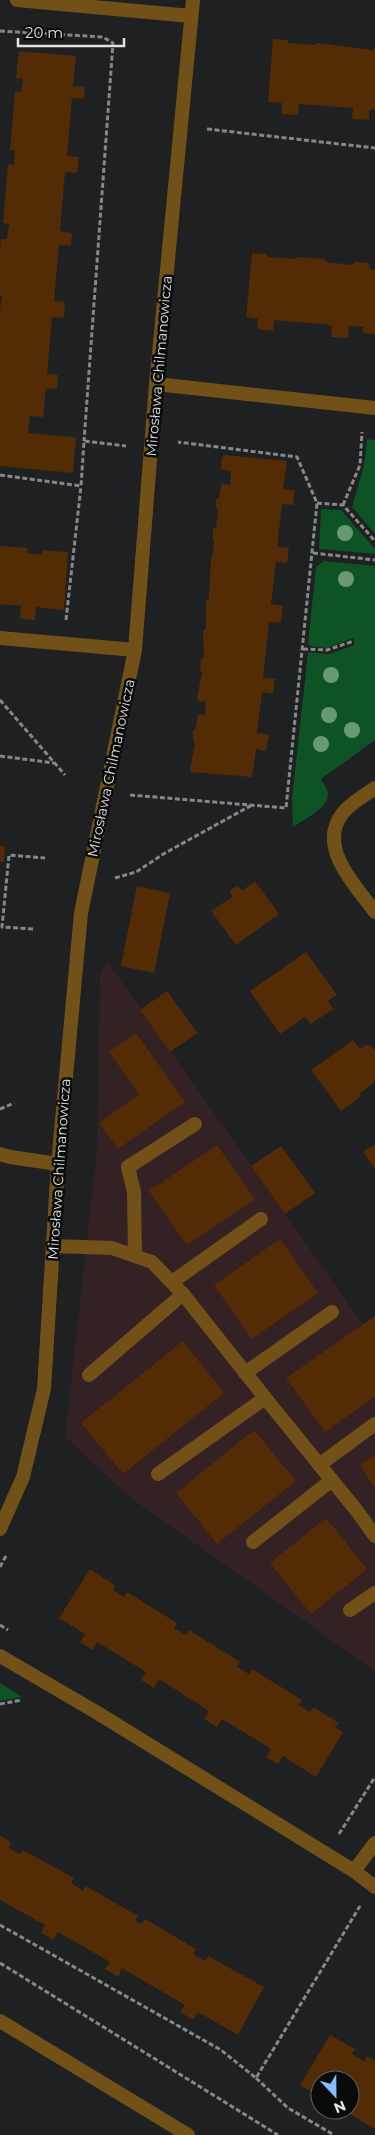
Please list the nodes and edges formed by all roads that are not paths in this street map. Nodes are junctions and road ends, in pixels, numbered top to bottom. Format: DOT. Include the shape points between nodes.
graph roads {
  1 [pos="17,0"];
  2 [pos="193,0"];
  3 [pos="191,16"];
  4 [pos="156,384"];
  5 [pos="375,408"];
  6 [pos="0,638"];
  7 [pos="135,650"];
  8 [pos="375,788"];
  9 [pos="375,912"];
  10 [pos="195,1124"];
  11 [pos="0,1154"];
  12 [pos="58,1164"];
  13 [pos="261,1219"];
  14 [pos="52,1246"];
  15 [pos="135,1256"];
  16 [pos="172,1282"];
  17 [pos="183,1294"];
  18 [pos="332,1312"];
  19 [pos="245,1373"];
  20 [pos="89,1376"];
  21 [pos="265,1398"];
  22 [pos="375,1424"];
  23 [pos="319,1465"];
  24 [pos="158,1474"];
  25 [pos="332,1480"];
  26 [pos="0,1529"];
  27 [pos="375,1536"];
  28 [pos="253,1542"];
  29 [pos="375,1594"];
  30 [pos="350,1610"];
  31 [pos="0,1656"];
  32 [pos="375,1843"];
  33 [pos="354,1871"];
  34 [pos="375,1887"];
  35 [pos="0,2021"];
  36 [pos="188,2135"];
  1 -- 3 [label="street"];
  2 -- 3 [label="street, Mirosława Chilmanowicza"];
  3 -- 4 [label="street, Mirosława Chilmanowicza"];
  4 -- 5 [label="street"];
  4 -- 7 [label="street, Mirosława Chilmanowicza"];
  6 -- 7 [label="street"];
  7 -- 12 [label="street, Mirosława Chilmanowicza" via="81,913"];
  8 -- 9 [label="street" via="342,814 333,840 335,853"];
  10 -- 15 [label="street" via="128,1167 134,1192"];
  11 -- 12 [label="street"];
  12 -- 14 [label="street, Mirosława Chilmanowicza"];
  13 -- 16 [label="street"];
  14 -- 15 [label="street" via="112,1248"];
  14 -- 26 [label="street, Mirosława Chilmanowicza" via="44,1388 23,1477"];
  15 -- 16 [label="street" via="152,1262"];
  16 -- 17 [label="street"];
  17 -- 19 [label="street"];
  17 -- 20 [label="street"];
  18 -- 19 [label="street"];
  19 -- 21 [label="street"];
  21 -- 23 [label="street"];
  21 -- 24 [label="street"];
  22 -- 23 [label="street"];
  23 -- 25 [label="street"];
  25 -- 27 [label="street"];
  25 -- 28 [label="street"];
  29 -- 30 [label="street"];
  31 -- 33 [label="street"];
  32 -- 33 [label="street"];
  33 -- 34 [label="street"];
  35 -- 36 [label="street"];
}
